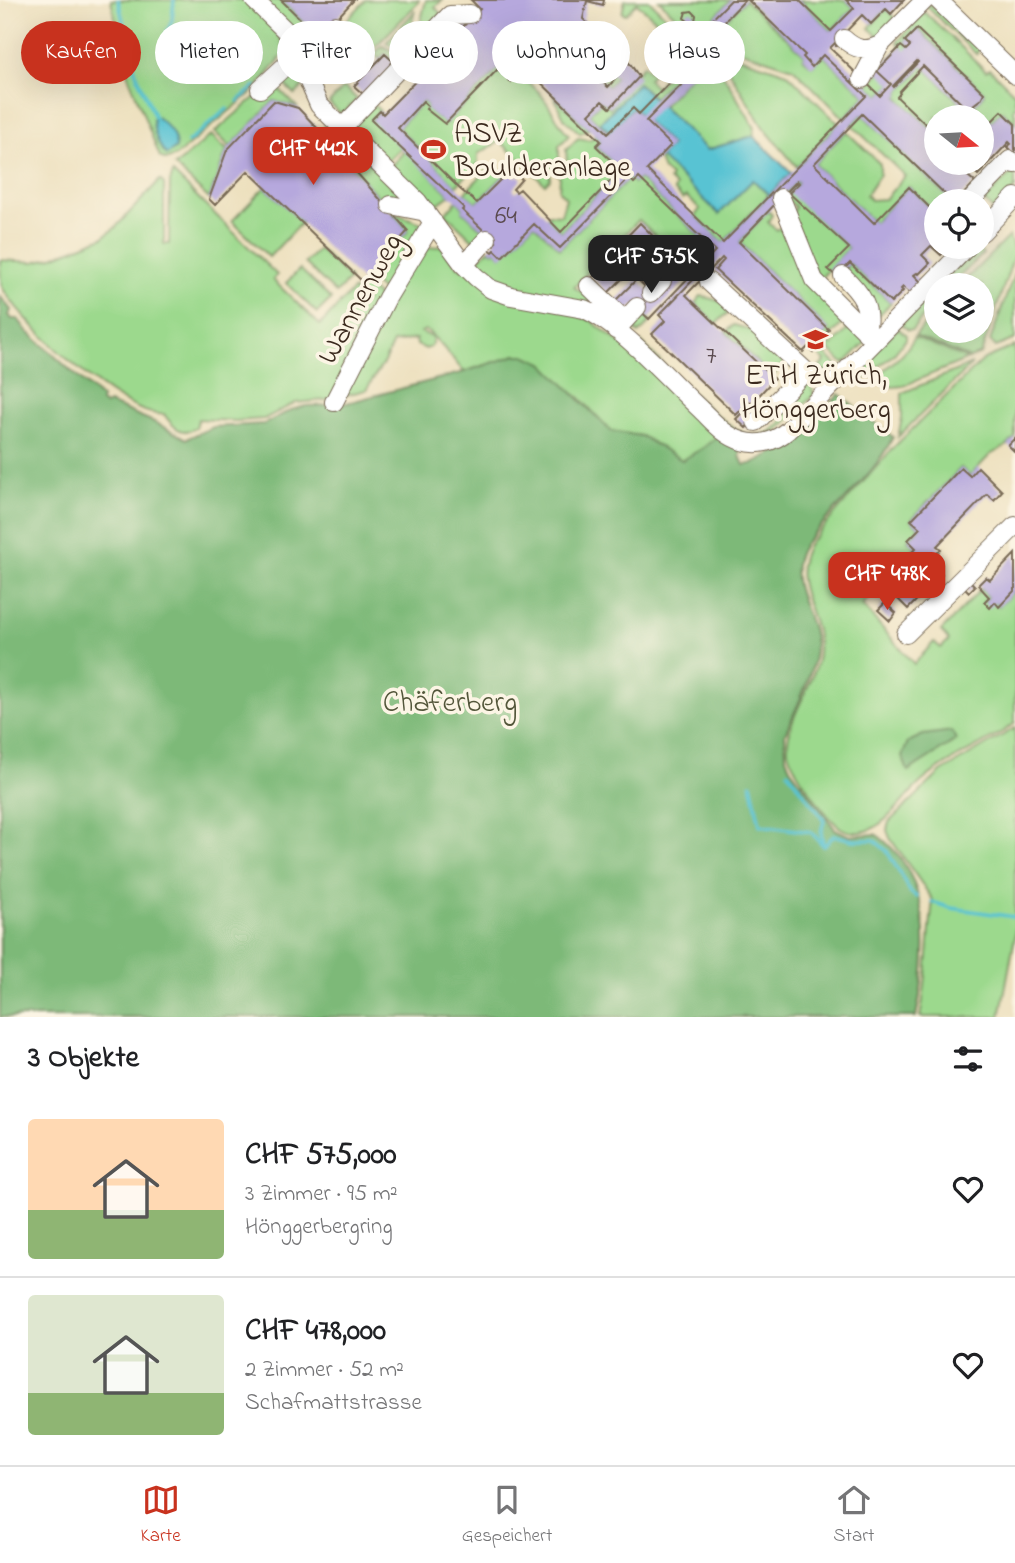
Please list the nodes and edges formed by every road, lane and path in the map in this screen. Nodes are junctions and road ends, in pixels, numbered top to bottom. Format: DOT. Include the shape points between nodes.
graph roads {
  1 [pos="254,0"];
  2 [pos="925,0"];
  3 [pos="937,0"];
  4 [pos="470,14"];
  5 [pos="277,22"];
  6 [pos="844,39"];
  7 [pos="880,45"];
  8 [pos="1015,75"];
  9 [pos="277,76"];
  10 [pos="862,79"];
  11 [pos="310,84"];
  12 [pos="260,89"];
  13 [pos="342,128"];
  14 [pos="1015,164"];
  15 [pos="982,189"];
  16 [pos="1015,197"];
  17 [pos="781,198"];
  18 [pos="391,205"];
  19 [pos="430,217"];
  20 [pos="994,219"];
  21 [pos="486,239"];
  22 [pos="951,259"];
  23 [pos="464,265"];
  24 [pos="843,276"];
  25 [pos="709,282"];
  26 [pos="589,286"];
  27 [pos="637,307"];
  28 [pos="619,326"];
  29 [pos="871,337"];
  30 [pos="809,374"];
  31 [pos="830,387"];
  32 [pos="334,402"];
  33 [pos="756,422"];
  34 [pos="1015,526"];
  35 [pos="906,634"];
  1 -- 5 [label="street"];
  2 -- 7 [label="street"];
  3 -- 8 [label="street"];
  4 -- 13 [label="street" via="450,15"];
  6 -- 7 [label="street" via="866,50"];
  7 -- 10 [label="street"];
  9 -- 12 [label="street"];
  11 -- 13 [label="street" via="319,106"];
  13 -- 19 [label="street"];
  14 -- 15 [label="street" via="1010,160"];
  16 -- 20 [label="street"];
  17 -- 29 [label="street" via="814,280"];
  18 -- 19 [label="street"];
  19 -- 23 [label="street"];
  19 -- 32 [label="street, Wannenweg"];
  21 -- 23 [label="street"];
  22 -- 29 [label="street"];
  23 -- 28 [label="street" via="491,289 584,309"];
  24 -- 29 [label="street" via="864,300"];
  25 -- 30 [label="street"];
  26 -- 28 [label="street" via="620,316"];
  27 -- 28 [label="street"];
  28 -- 31 [label="street" via="720,428 740,441 777,440"];
  29 -- 31 [label="street"];
  30 -- 31 [label="street"];
  30 -- 33 [label="street" via="800,376"];
  34 -- 35 [label="street"];
}
